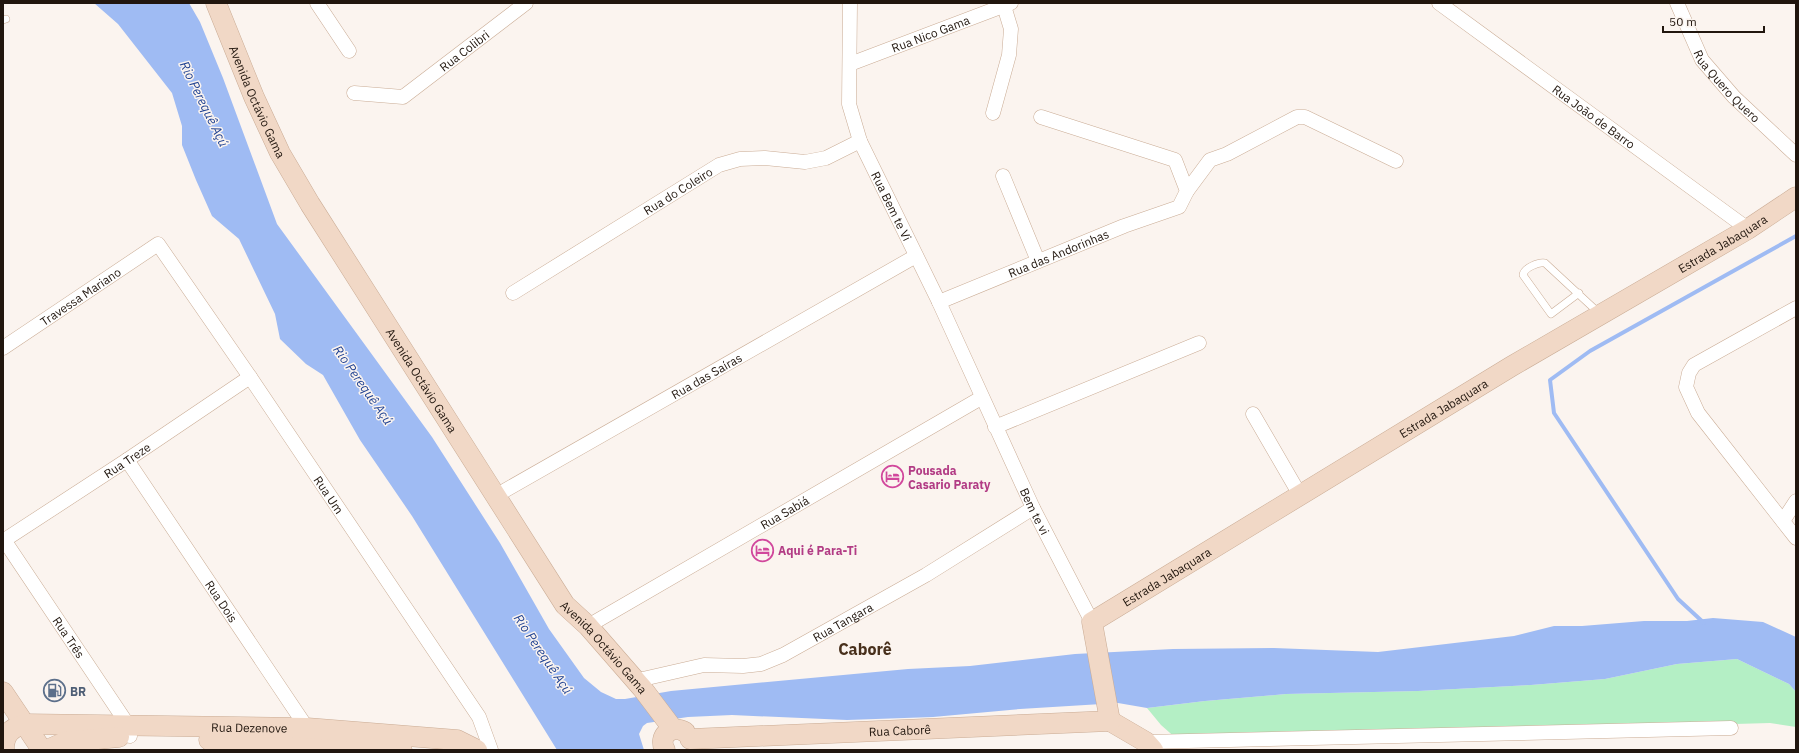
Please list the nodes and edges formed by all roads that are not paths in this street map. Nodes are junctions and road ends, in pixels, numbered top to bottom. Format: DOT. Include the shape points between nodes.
graph roads {
  1 [pos="216,3"];
  2 [pos="317,3"];
  3 [pos="526,3"];
  4 [pos="850,3"];
  5 [pos="1439,3"];
  6 [pos="1677,3"];
  7 [pos="1008,4"];
  8 [pos="349,51"];
  9 [pos="850,64"];
  10 [pos="354,93"];
  11 [pos="993,113"];
  12 [pos="1041,117"];
  13 [pos="860,141"];
  14 [pos="1796,155"];
  15 [pos="1396,161"];
  16 [pos="1003,176"];
  17 [pos="1188,191"];
  18 [pos="1796,197"];
  19 [pos="1748,230"];
  20 [pos="158,244"];
  21 [pos="916,256"];
  22 [pos="1038,261"];
  23 [pos="513,293"];
  24 [pos="1579,293"];
  25 [pos="938,302"];
  26 [pos="1795,309"];
  27 [pos="1601,314"];
  28 [pos="1199,343"];
  29 [pos="3,348"];
  30 [pos="250,377"];
  31 [pos="981,398"];
  32 [pos="1253,414"];
  33 [pos="995,428"];
  34 [pos="128,460"];
  35 [pos="497,495"];
  36 [pos="1300,495"];
  37 [pos="1796,501"];
  38 [pos="1033,508"];
  39 [pos="1783,521"];
  40 [pos="1796,538"];
  41 [pos="4,540"];
  42 [pos="1092,622"];
  43 [pos="588,626"];
  44 [pos="638,684"];
  45 [pos="3,692"];
  46 [pos="1110,722"];
  47 [pos="26,724"];
  48 [pos="1731,728"];
  49 [pos="129,731"];
  50 [pos="307,737"];
  51 [pos="669,742"];
  52 [pos="1150,746"];
  53 [pos="4,749"];
  54 [pos="471,749"];
  55 [pos="42,750"];
  56 [pos="47,750"];
  57 [pos="402,750"];
  58 [pos="491,750"];
  1 -- 35 [label="street, Avenida Octávio Gama" via="280,153"];
  2 -- 8 [label="street"];
  3 -- 10 [label="street, Rua Colibri" via="403,97"];
  4 -- 9 [label="street, Rua Bem te Vi"];
  5 -- 19 [label="street, Rua João de Barro"];
  6 -- 14 [label="street, Rua Quero Quero" via="1702,60 1734,97"];
  7 -- 9 [label="street, Rua Nico Gama"];
  7 -- 11 [label="street" via="1011,29 1009,55"];
  9 -- 13 [label="street, Rua Bem te Vi" via="849,104"];
  12 -- 17 [label="street" via="1175,160"];
  13 -- 21 [label="street, Rua Bem te Vi"];
  13 -- 23 [label="street, Rua do Coleiro" via="826,158 805,162 765,158 740,159 720,165"];
  15 -- 17 [label="street" via="1305,117 1297,117 1210,160"];
  16 -- 22 [label="street"];
  17 -- 22 [label="street, Rua das Andorinhas" via="1179,206"];
  18 -- 19 [label="street, Estrada Jabaquara"];
  19 -- 27 [label="street, Estrada Jabaquara"];
  20 -- 29 [label="street, Travessa Mariano"];
  20 -- 30 [label="street, Rua Um"];
  21 -- 25 [label="street, Rua Bem te Vi"];
  21 -- 35 [label="street, Rua das Saíras"];
  22 -- 25 [label="street, Rua das Andorinhas"];
  24 -- 24 [label="lane" via="1545,262 1523,272 1551,314"];
  24 -- 27 [label="lane"];
  25 -- 31 [label="street, Rua Bem te Vi"];
  26 -- 39 [label="street" via="1694,365 1689,372 1686,387 1698,413"];
  27 -- 36 [label="street, Estrada Jabaquara"];
  28 -- 33 [label="street"];
  30 -- 34 [label="street, Rua Treze"];
  30 -- 58 [label="street, Rua Um" via="479,717"];
  31 -- 33 [label="street, Bem te vi"];
  31 -- 43 [label="street, Rua Sabiá"];
  32 -- 36 [label="street"];
  33 -- 38 [label="street, Bem te vi"];
  34 -- 41 [label="street, Rua Treze"];
  34 -- 50 [label="street, Rua Dois"];
  35 -- 43 [label="street, Avenida Octávio Gama" via="565,605"];
  36 -- 42 [label="street, Estrada Jabaquara"];
  37 -- 39 [label="street"];
  38 -- 42 [label="street, Bem te vi"];
  38 -- 44 [label="street, Rua Tangara" via="926,575 783,655 761,664 704,665"];
  39 -- 40 [label="street"];
  41 -- 49 [label="street, Rua Três"];
  42 -- 46 [label="street"];
  43 -- 44 [label="street, Avenida Octávio Gama"];
  44 -- 51 [label="street, Avenida Octávio Gama"];
  45 -- 47 [label="street"];
  46 -- 51 [label="street, Rua Caborê"];
  46 -- 52 [label="street"];
  47 -- 49 [label="street, Rua Dezenove"];
  47 -- 53 [label="street" via="12,729 7,735"];
  47 -- 55 [label="street"];
  48 -- 52 [label="street"];
  49 -- 50 [label="street, Rua Dezenove"];
  49 -- 56 [label="street, Rua Dezenove" via="65,742"];
  50 -- 54 [label="street, Rua Dezenove" via="457,740"];
  50 -- 57 [label="street, Rua Dezenove"];
}
